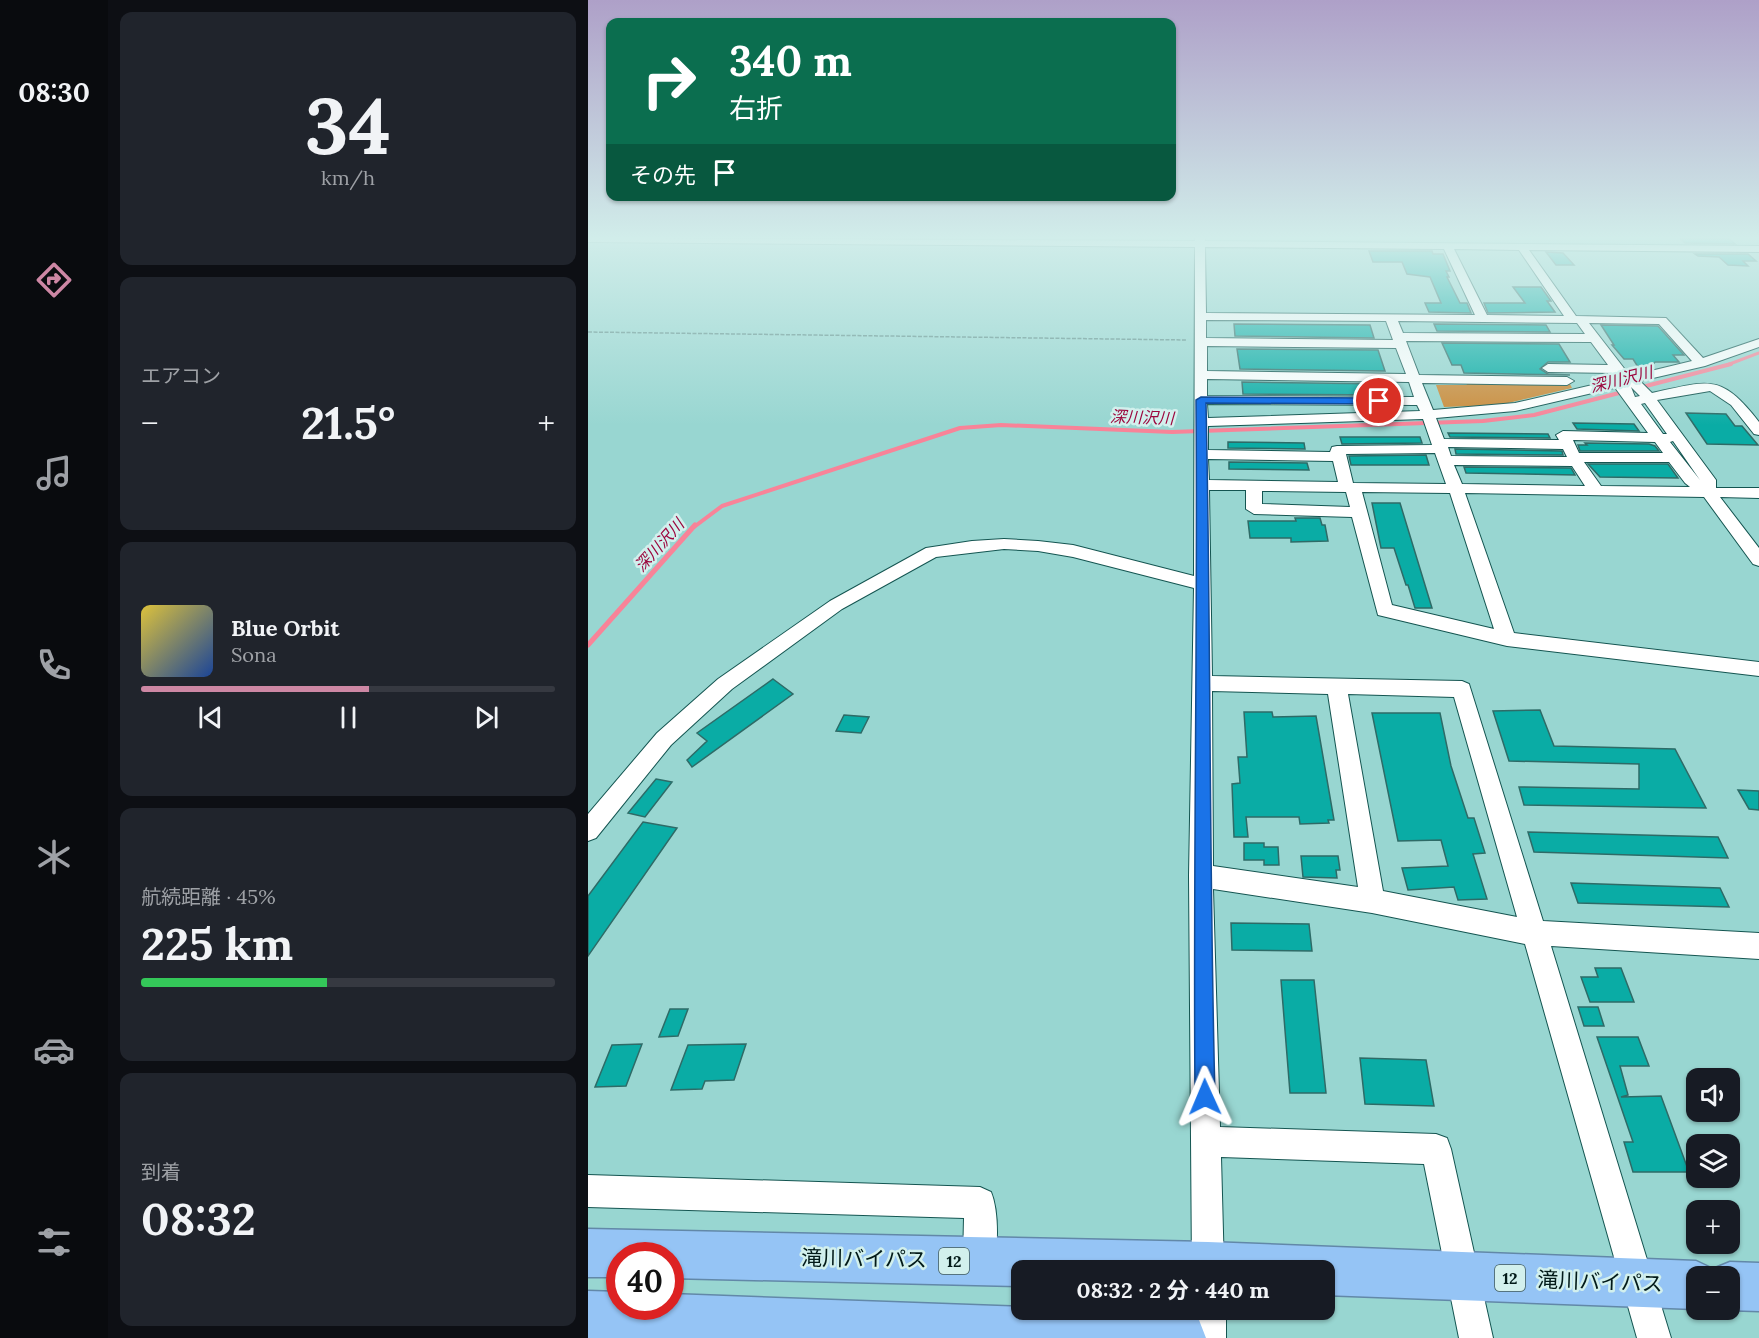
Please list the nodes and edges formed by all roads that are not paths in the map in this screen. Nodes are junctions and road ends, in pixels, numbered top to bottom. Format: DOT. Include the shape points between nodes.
graph roads {
  1 [pos="1201,300"];
  2 [pos="1474,300"];
  3 [pos="1562,300"];
  4 [pos="1201,316"];
  5 [pos="1391,318"];
  6 [pos="1483,319"];
  7 [pos="1576,319"];
  8 [pos="1201,339"];
  9 [pos="1399,339"];
  10 [pos="1595,339"];
  11 [pos="1759,343"];
  12 [pos="1701,363"];
  13 [pos="1618,369"];
  14 [pos="1412,372"];
  15 [pos="1201,375"];
  16 [pos="1567,381"];
  17 [pos="1634,391"];
  18 [pos="1201,400"];
  19 [pos="1429,415"];
  20 [pos="1201,428"];
  21 [pos="1759,430"];
  22 [pos="1659,437"];
  23 [pos="1678,438"];
  24 [pos="1441,451"];
  25 [pos="1201,454"];
  26 [pos="1573,455"];
  27 [pos="1315,456"];
  28 [pos="1338,456"];
  29 [pos="1674,458"];
  30 [pos="1201,485"];
  31 [pos="1254,486"];
  32 [pos="1322,487"];
  33 [pos="1350,488"];
  34 [pos="1456,489"];
  35 [pos="1596,490"];
  36 [pos="1709,493"];
  37 [pos="1759,493"];
  38 [pos="1359,512"];
  39 [pos="1759,560"];
  40 [pos="1203,584"];
  41 [pos="1507,639"];
  42 [pos="1759,669"];
  43 [pos="1201,683"];
  44 [pos="1337,685"];
  45 [pos="588,831"];
  46 [pos="1201,876"];
  47 [pos="1372,901"];
  48 [pos="1534,933"];
  49 [pos="1759,946"];
  50 [pos="1206,1141"];
  51 [pos="588,1191"];
  52 [pos="588,1253"];
  53 [pos="1208,1260"];
  54 [pos="979,1261"];
  55 [pos="1011,1264"];
  56 [pos="1335,1271"];
  57 [pos="1464,1276"];
  58 [pos="1637,1283"];
  59 [pos="1686,1285"];
  60 [pos="1740,1286"];
  61 [pos="1759,1287"];
  62 [pos="588,1316"];
  63 [pos="1209,1320"];
  64 [pos="1181,1338"];
  65 [pos="1209,1338"];
  66 [pos="1476,1338"];
  67 [pos="1654,1338"];
  1 -- 4 [label="street"];
  2 -- 6 [label="street"];
  3 -- 7 [label="street"];
  4 -- 5 [label="street"];
  4 -- 8 [label="street"];
  5 -- 6 [label="street"];
  5 -- 9 [label="street"];
  6 -- 7 [label="street"];
  7 -- 10 [label="street"];
  7 -- 12 [label="street" via="1662,320"];
  8 -- 9 [label="street"];
  8 -- 15 [label="street"];
  9 -- 10 [label="street"];
  9 -- 14 [label="street"];
  10 -- 13 [label="street"];
  11 -- 12 [label="street"];
  12 -- 17 [label="street"];
  13 -- 14 [label="street"];
  13 -- 17 [label="street"];
  14 -- 15 [label="street"];
  14 -- 16 [label="street"];
  14 -- 19 [label="street"];
  15 -- 18 [label="street"];
  17 -- 19 [label="street"];
  17 -- 21 [label="street" via="1716,386"];
  17 -- 22 [label="street"];
  17 -- 23 [label="street"];
  18 -- 19 [label="street"];
  18 -- 20 [label="street"];
  19 -- 20 [label="street"];
  19 -- 24 [label="street"];
  20 -- 25 [label="street"];
  22 -- 23 [label="street"];
  22 -- 26 [label="street" via="1563,435"];
  22 -- 29 [label="street"];
  23 -- 36 [label="street" via="1708,480"];
  24 -- 26 [label="street"];
  24 -- 28 [label="street" via="1336,450"];
  24 -- 34 [label="street"];
  25 -- 27 [label="street"];
  25 -- 30 [label="street"];
  26 -- 29 [label="street"];
  26 -- 35 [label="street"];
  27 -- 28 [label="street"];
  27 -- 32 [label="street"];
  28 -- 33 [label="street"];
  29 -- 36 [label="street" via="1690,480"];
  30 -- 31 [label="street"];
  30 -- 40 [label="street"];
  31 -- 32 [label="street"];
  31 -- 38 [label="street" via="1254,509"];
  32 -- 33 [label="street"];
  33 -- 34 [label="street"];
  33 -- 38 [label="street"];
  34 -- 35 [label="street"];
  34 -- 41 [label="street"];
  35 -- 36 [label="street"];
  36 -- 37 [label="street"];
  36 -- 39 [label="street"];
  38 -- 41 [label="street" via="1384,610"];
  40 -- 43 [label="street"];
  40 -- 45 [label="street" via="1072,550 993,544 932,552 836,605 725,684 664,740"];
  41 -- 42 [label="street"];
  43 -- 44 [label="street"];
  43 -- 46 [label="street"];
  44 -- 47 [label="street"];
  44 -- 48 [label="street" via="1462,689"];
  46 -- 47 [label="street"];
  46 -- 50 [label="street"];
  47 -- 48 [label="street"];
  48 -- 49 [label="street"];
  48 -- 58 [label="street"];
  50 -- 53 [label="street"];
  50 -- 57 [label="street" via="1436,1149"];
  51 -- 54 [label="street" via="980,1203"];
  52 -- 54 [label="highway, 滝川バイパス / 12"];
  54 -- 55 [label="highway, 滝川バイパス / 12"];
  56 -- 57 [label="highway, 滝川バイパス / 12"];
  57 -- 58 [label="highway, 滝川バイパス / 12"];
  57 -- 66 [label="street"];
  58 -- 59 [label="highway, 滝川バイパス / 12"];
  58 -- 67 [label="street"];
  60 -- 61 [label="highway"];
  62 -- 64 [label="highway"];
  63 -- 65 [label="street"];
}
